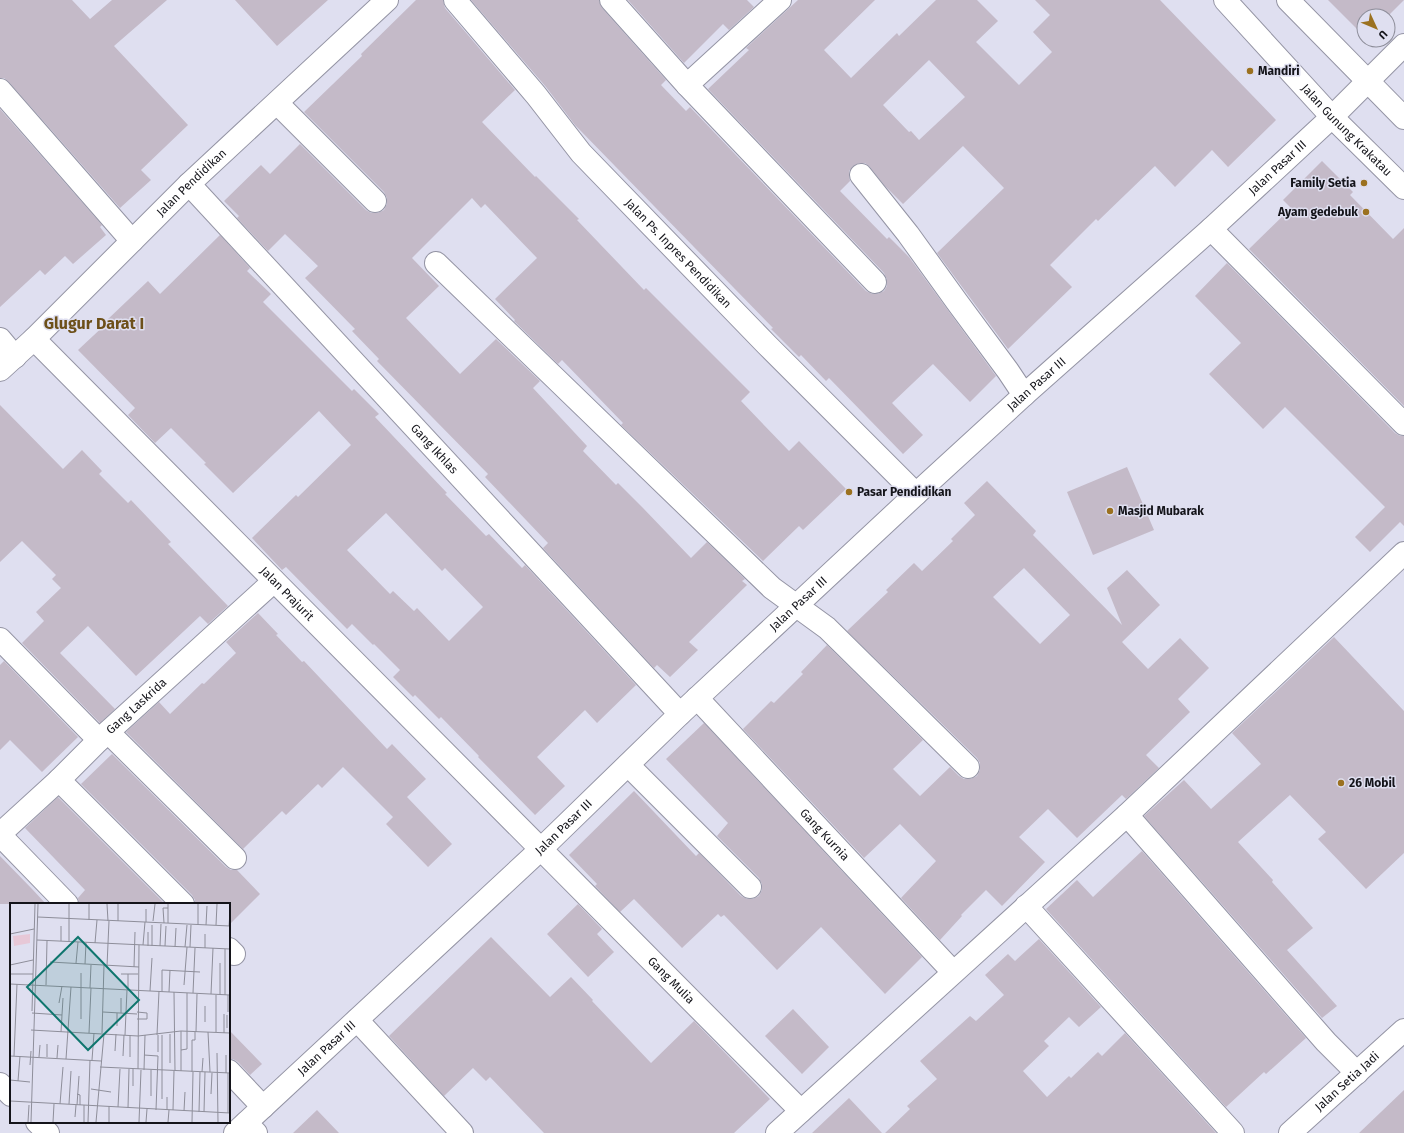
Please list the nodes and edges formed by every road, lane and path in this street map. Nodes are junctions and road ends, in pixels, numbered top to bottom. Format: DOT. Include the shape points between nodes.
graph roads {
  1 [pos="387,0"];
  2 [pos="455,0"];
  3 [pos="611,0"];
  4 [pos="780,0"];
  5 [pos="1225,0"];
  6 [pos="1288,0"];
  7 [pos="1404,45"];
  8 [pos="1367,82"];
  9 [pos="687,85"];
  10 [pos="0,90"];
  11 [pos="277,103"];
  12 [pos="1332,117"];
  13 [pos="1404,118"];
  14 [pos="861,175"];
  15 [pos="189,184"];
  16 [pos="1404,188"];
  17 [pos="375,201"];
  18 [pos="1211,229"];
  19 [pos="132,241"];
  20 [pos="436,262"];
  21 [pos="875,282"];
  22 [pos="0,339"];
  23 [pos="34,339"];
  24 [pos="7,363"];
  25 [pos="1024,395"];
  26 [pos="1404,424"];
  27 [pos="916,494"];
  28 [pos="1404,553"];
  29 [pos="274,581"];
  30 [pos="796,605"];
  31 [pos="0,639"];
  32 [pos="697,698"];
  33 [pos="680,714"];
  34 [pos="103,736"];
  35 [pos="628,765"];
  36 [pos="968,767"];
  37 [pos="59,780"];
  38 [pos="1130,819"];
  39 [pos="0,834"];
  40 [pos="541,849"];
  41 [pos="235,858"];
  42 [pos="750,887"];
  43 [pos="66,903"];
  44 [pos="183,903"];
  45 [pos="1029,910"];
  46 [pos="953,972"];
  47 [pos="356,1020"];
  48 [pos="1404,1030"];
  49 [pos="230,1072"];
  50 [pos="1357,1073"];
  51 [pos="0,1084"];
  52 [pos="10,1095"];
  53 [pos="264,1107"];
  54 [pos="801,1111"];
  55 [pos="38,1123"];
  56 [pos="246,1130"];
  57 [pos="48,1133"];
  58 [pos="462,1133"];
  59 [pos="777,1133"];
  60 [pos="1234,1133"];
  61 [pos="1290,1133"];
  1 -- 11 [label="street, Jalan Pendidikan"];
  2 -- 27 [label="street, Jalan Ps. Inpres Pendidikan" via="536,95 581,154"];
  3 -- 9 [label="street"];
  4 -- 9 [label="street"];
  5 -- 12 [label="street, Jalan Gunung Krakatau"];
  6 -- 8 [label="street"];
  7 -- 8 [label="street, Jalan Pasar III"];
  8 -- 12 [label="street, Jalan Pasar III"];
  8 -- 13 [label="street"];
  9 -- 21 [label="street"];
  10 -- 19 [label="street"];
  11 -- 15 [label="street, Jalan Pendidikan"];
  11 -- 17 [label="street"];
  12 -- 16 [label="street, Jalan Gunung Krakatau"];
  12 -- 18 [label="street, Jalan Pasar III"];
  14 -- 25 [label="street" via="908,234"];
  15 -- 19 [label="street, Jalan Pendidikan"];
  15 -- 33 [label="street, Gang Ikhlas"];
  18 -- 25 [label="street, Jalan Pasar III"];
  18 -- 26 [label="street"];
  19 -- 23 [label="street, Jalan Pendidikan"];
  20 -- 30 [label="street" via="772,588"];
  22 -- 24 [label="street"];
  23 -- 24 [label="street, Jalan Pendidikan"];
  23 -- 29 [label="street, Jalan Prajurit"];
  25 -- 27 [label="street, Jalan Pasar III"];
  27 -- 30 [label="street, Jalan Pasar III"];
  28 -- 38 [label="street"];
  29 -- 34 [label="street, Gang Laskrida"];
  29 -- 40 [label="street, Jalan Prajurit"];
  30 -- 32 [label="street, Jalan Pasar III"];
  30 -- 36 [label="street" via="827,628"];
  31 -- 34 [label="street"];
  32 -- 33 [label="street, Jalan Pasar III"];
  32 -- 46 [label="street, Gang Kurnia"];
  33 -- 35 [label="street, Jalan Pasar III"];
  34 -- 37 [label="street, Gang Laskrida"];
  34 -- 41 [label="street"];
  35 -- 40 [label="street, Jalan Pasar III"];
  35 -- 42 [label="street"];
  37 -- 39 [label="street, Gang Laskrida"];
  37 -- 44 [label="street"];
  38 -- 45 [label="street"];
  38 -- 50 [label="street" via="1326,1042"];
  39 -- 43 [label="street"];
  40 -- 47 [label="street, Jalan Pasar III"];
  40 -- 54 [label="street, Gang Mulia"];
  45 -- 46 [label="street"];
  45 -- 60 [label="street"];
  46 -- 54 [label="street"];
  47 -- 53 [label="street, Jalan Pasar III"];
  47 -- 58 [label="street"];
  48 -- 50 [label="street, Jalan Setia Jadi"];
  49 -- 53 [label="street"];
  50 -- 61 [label="street, Jalan Setia Jadi"];
  51 -- 52 [label="street"];
  53 -- 56 [label="street, Jalan Pasar III"];
  54 -- 59 [label="street"];
  55 -- 57 [label="street"];
}
